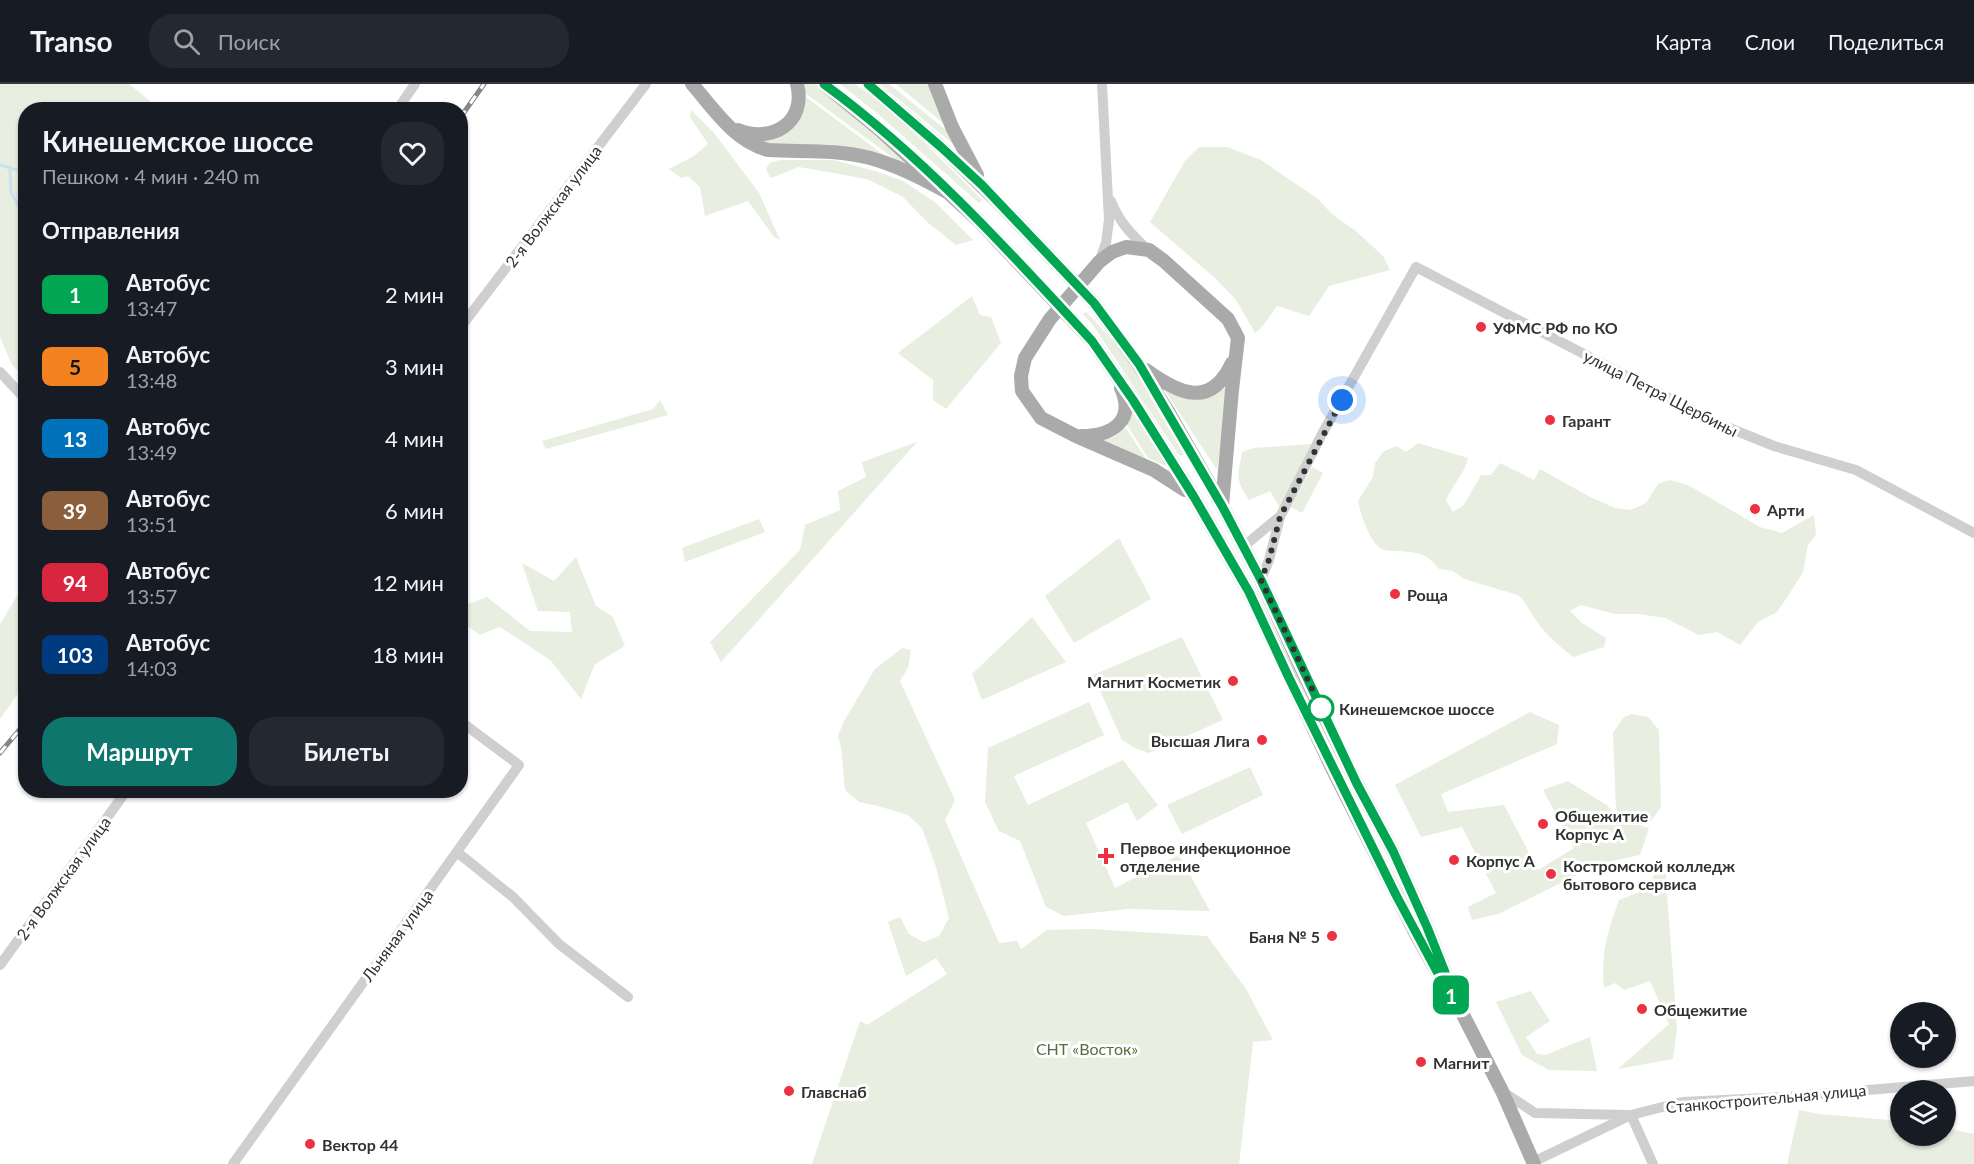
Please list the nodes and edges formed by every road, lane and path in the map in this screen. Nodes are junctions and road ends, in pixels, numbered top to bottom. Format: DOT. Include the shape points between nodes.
graph roads {
  1 [pos="414,84"];
  2 [pos="646,84"];
  3 [pos="692,84"];
  4 [pos="797,84"];
  5 [pos="824,84"];
  6 [pos="868,84"];
  7 [pos="935,84"];
  8 [pos="1102,84"];
  9 [pos="402,102"];
  10 [pos="728,125"];
  11 [pos="982,185"];
  12 [pos="1107,193"];
  13 [pos="954,196"];
  14 [pos="1149,250"];
  15 [pos="1099,262"];
  16 [pos="468,318"];
  17 [pos="1236,355"];
  18 [pos="1139,364"];
  19 [pos="1111,367"];
  20 [pos="0,372"];
  21 [pos="18,391"];
  22 [pos="1076,436"];
  23 [pos="1194,497"];
  24 [pos="1222,506"];
  25 [pos="1280,517"];
  26 [pos="1974,533"];
  27 [pos="1243,547"];
  28 [pos="1261,580"];
  29 [pos="468,727"];
  30 [pos="121,798"];
  31 [pos="456,852"];
  32 [pos="0,965"];
  33 [pos="628,997"];
  34 [pos="1458,1005"];
  35 [pos="1974,1081"];
  36 [pos="1502,1091"];
  37 [pos="1631,1115"];
  38 [pos="1531,1163"];
  39 [pos="233,1164"];
  40 [pos="1653,1164"];
  1 -- 9 [label="street"];
  2 -- 16 [label="street, 2-я Волжская улица"];
  3 -- 10 [label="main road"];
  4 -- 10 [label="main road" via="800,103 788,124 779,130 754,134"];
  5 -- 13 [label="main road"];
  6 -- 11 [label="main road"];
  7 -- 11 [label="main road"];
  8 -- 12 [label="street"];
  10 -- 13 [label="main road" via="743,139 768,150 870,157"];
  11 -- 18 [label="main road, bridge" via="1094,303"];
  12 -- 14 [label="street" via="1117,217"];
  12 -- 15 [label="street" via="1109,220"];
  13 -- 19 [label="main road, bridge" via="1092,341"];
  14 -- 15 [label="main road" via="1126,247"];
  14 -- 17 [label="main road" via="1228,319 1238,338"];
  15 -- 22 [label="main road" via="1046,326 1025,357 1021,376 1022,391 1041,418"];
  17 -- 18 [label="main road" via="1226,376 1214,388 1198,393 1177,390"];
  17 -- 24 [label="main road"];
  18 -- 24 [label="main road"];
  19 -- 22 [label="main road" via="1125,397 1122,419 1106,433"];
  19 -- 23 [label="main road"];
  20 -- 21 [label="street"];
  22 -- 23 [label="main road" via="1154,470"];
  23 -- 34 [label="main road" via="1249,592 1391,885"];
  24 -- 27 [label="main road"];
  25 -- 26 [label="street, улица Петра Щербины" via="1416,267 1717,423 1774,446 1856,470"];
  25 -- 27 [label="street, улица Петра Щербины"];
  25 -- 28 [label="street, улица Петра Щербины"];
  27 -- 28 [label="main road"];
  28 -- 34 [label="main road" via="1357,784 1393,851"];
  29 -- 31 [label="street, Льняная улица" via="519,765"];
  30 -- 32 [label="street, 2-я Волжская улица"];
  31 -- 33 [label="street" via="513,897 560,944"];
  31 -- 39 [label="street, Льняная улица"];
  34 -- 36 [label="main road"];
  35 -- 37 [label="street, Станкостроительная улица" via="1682,1102"];
  36 -- 37 [label="street" via="1535,1113"];
  36 -- 38 [label="main road"];
  37 -- 38 [label="street, Станкостроительная улица"];
  37 -- 40 [label="street"];
}
